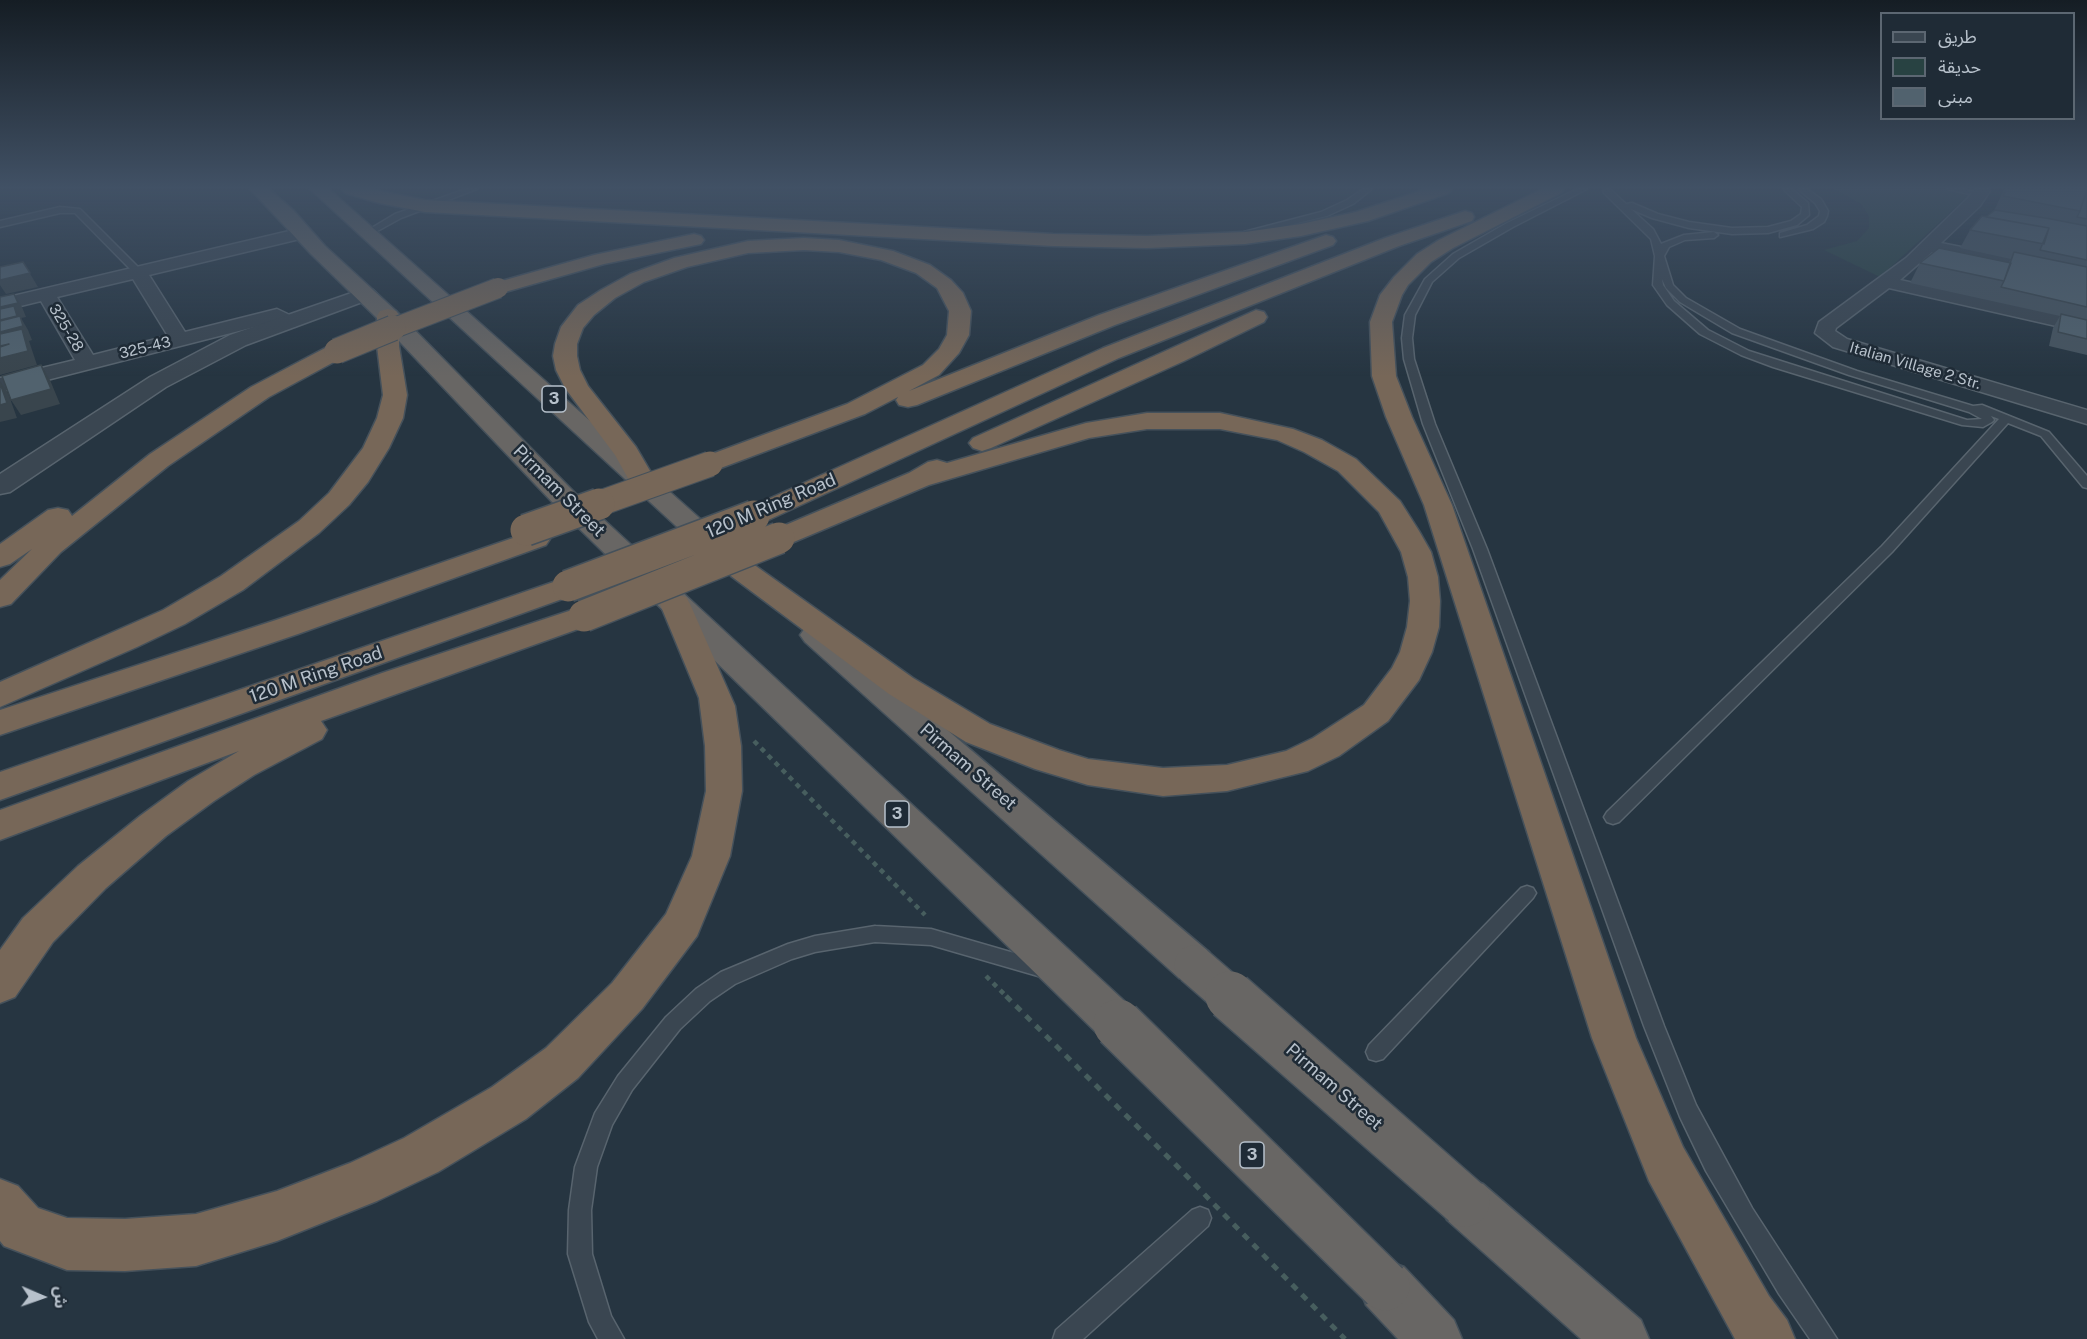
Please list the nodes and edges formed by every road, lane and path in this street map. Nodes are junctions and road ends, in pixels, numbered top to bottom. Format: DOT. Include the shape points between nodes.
graph roads {
  1 [pos="117,251"];
  2 [pos="224,251"];
  3 [pos="321,251"];
  4 [pos="391,251"];
  5 [pos="631,251"];
  6 [pos="729,251"];
  7 [pos="868,251"];
  8 [pos="1297,251"];
  9 [pos="1368,251"];
  10 [pos="1375,251"];
  11 [pos="1435,251"];
  12 [pos="1464,251"];
  13 [pos="1659,251"];
  14 [pos="1661,251"];
  15 [pos="1923,251"];
  16 [pos="1956,251"];
  17 [pos="1660,255"];
  18 [pos="138,272"];
  19 [pos="2087,278"];
  20 [pos="1886,282"];
  21 [pos="46,294"];
  22 [pos="366,294"];
  23 [pos="0,305"];
  24 [pos="388,316"];
  25 [pos="289,321"];
  26 [pos="2087,327"];
  27 [pos="180,340"];
  28 [pos="1785,349"];
  29 [pos="1745,353"];
  30 [pos="87,362"];
  31 [pos="300,370"];
  32 [pos="0,384"];
  33 [pos="2007,417"];
  34 [pos="2087,417"];
  35 [pos="1982,447"];
  36 [pos="713,469"];
  37 [pos="640,476"];
  38 [pos="919,479"];
  39 [pos="2087,484"];
  40 [pos="0,486"];
  41 [pos="0,558"];
  42 [pos="742,570"];
  43 [pos="0,597"];
  44 [pos="576,601"];
  45 [pos="675,604"];
  46 [pos="470,655"];
  47 [pos="0,695"];
  48 [pos="0,723"];
  49 [pos="0,786"];
  50 [pos="1613,817"];
  51 [pos="0,825"];
  52 [pos="1527,893"];
  53 [pos="1068,977"];
  54 [pos="0,984"];
  55 [pos="1376,1052"];
  56 [pos="1175,1164"];
  57 [pos="0,1204"];
  58 [pos="1200,1218"];
  59 [pos="612,1339"];
  60 [pos="1065,1339"];
  61 [pos="1345,1339"];
  62 [pos="1435,1339"];
  63 [pos="1622,1339"];
  64 [pos="1768,1339"];
  65 [pos="1825,1339"];
  1 -- 18 [label="lane"];
  2 -- 18 [label="street"];
  3 -- 22 [label="highway, Pirmam Street / 3"];
  4 -- 37 [label="highway, Pirmam Street / 3"];
  5 -- 31 [label="highway, bridge" via="449,305"];
  6 -- 37 [label="highway" via="654,271 608,294 586,310 572,327 566,344 568,370"];
  7 -- 36 [label="highway" via="923,269 952,293 960,311 958,335 948,353 931,370 856,409"];
  8 -- 36 [label="highway"];
  9 -- 44 [label="highway, 120 M Ring Road, bridge" via="1111,352"];
  10 -- 38 [label="highway" via="1274,308 973,447"];
  11 -- 64 [label="highway" via="1391,295 1381,322 1384,376 1438,505 1614,1038 1666,1164 1750,1315"];
  12 -- 65 [label="lane" via="1428,281 1410,315 1409,359 1429,424 1480,549 1688,1110 1744,1216"];
  13 -- 17 [label="lane"];
  14 -- 17 [label="lane"];
  15 -- 20 [label="street, Italian Village 2 Str."];
  16 -- 19 [label="street"];
  17 -- 28 [label="lane" via="1669,286 1683,300 1736,331"];
  17 -- 29 [label="lane" via="1658,285 1676,310 1704,332"];
  18 -- 21 [label="street"];
  18 -- 27 [label="street"];
  20 -- 26 [label="street"];
  20 -- 34 [label="street, Italian Village 2 Str." via="1826,326 1826,335 1835,342"];
  21 -- 23 [label="street"];
  21 -- 30 [label="street, 325-28"];
  22 -- 24 [label="highway, Pirmam Street / 3"];
  22 -- 25 [label="street"];
  24 -- 45 [label="highway, Pirmam Street / 3" via="565,499"];
  24 -- 47 [label="highway" via="395,395 390,418 376,448 339,499 269,558 203,600 126,640"];
  25 -- 27 [label="street, 325-43" via="277,315"];
  25 -- 40 [label="street" via="238,340 158,382"];
  27 -- 30 [label="street, 325-43"];
  28 -- 29 [label="lane" via="1973,410 1988,420 1983,424 1965,423"];
  28 -- 33 [label="lane"];
  29 -- 35 [label="lane" via="1805,377 1963,428 1976,436"];
  30 -- 32 [label="street, 325-43"];
  31 -- 41 [label="highway" via="183,429"];
  31 -- 43 [label="highway" via="159,460 51,546"];
  33 -- 35 [label="lane"];
  33 -- 39 [label="lane" via="2045,434"];
  35 -- 50 [label="lane" via="1887,549"];
  36 -- 48 [label="highway" via="287,627"];
  37 -- 42 [label="highway, Pirmam Street / 3"];
  38 -- 42 [label="highway" via="1086,431 1147,420 1220,421 1284,434 1347,465 1390,507 1405,531 1423,578 1423,627 1416,652 1407,672 1376,712 1326,747 1295,762 1227,778 1163,782 1130,778 1088,772 1048,760 973,730 892,680"];
  38 -- 44 [label="highway, bridge" via="779,538"];
  42 -- 63 [label="highway, Pirmam Street / 3, bridge"];
  44 -- 46 [label="highway"];
  44 -- 49 [label="highway, 120 M Ring Road"];
  45 -- 53 [label="highway, Pirmam Street / 3"];
  45 -- 57 [label="highway" via="718,706 724,791 711,856 682,924 627,996 562,1063 509,1102 421,1155 287,1212 196,1240 67,1244 21,1228"];
  46 -- 51 [label="highway"];
  46 -- 54 [label="highway" via="316,727 201,791 92,877 38,930"];
  52 -- 55 [label="lane"];
  53 -- 59 [label="lane" via="951,941 875,934 788,952 702,994 625,1083 603,1120 586,1167 580,1209 580,1254 602,1322"];
  53 -- 62 [label="highway, Pirmam Street / 3, bridge"];
  56 -- 61 [label="path, bridge"];
  58 -- 60 [label="lane"];
}
